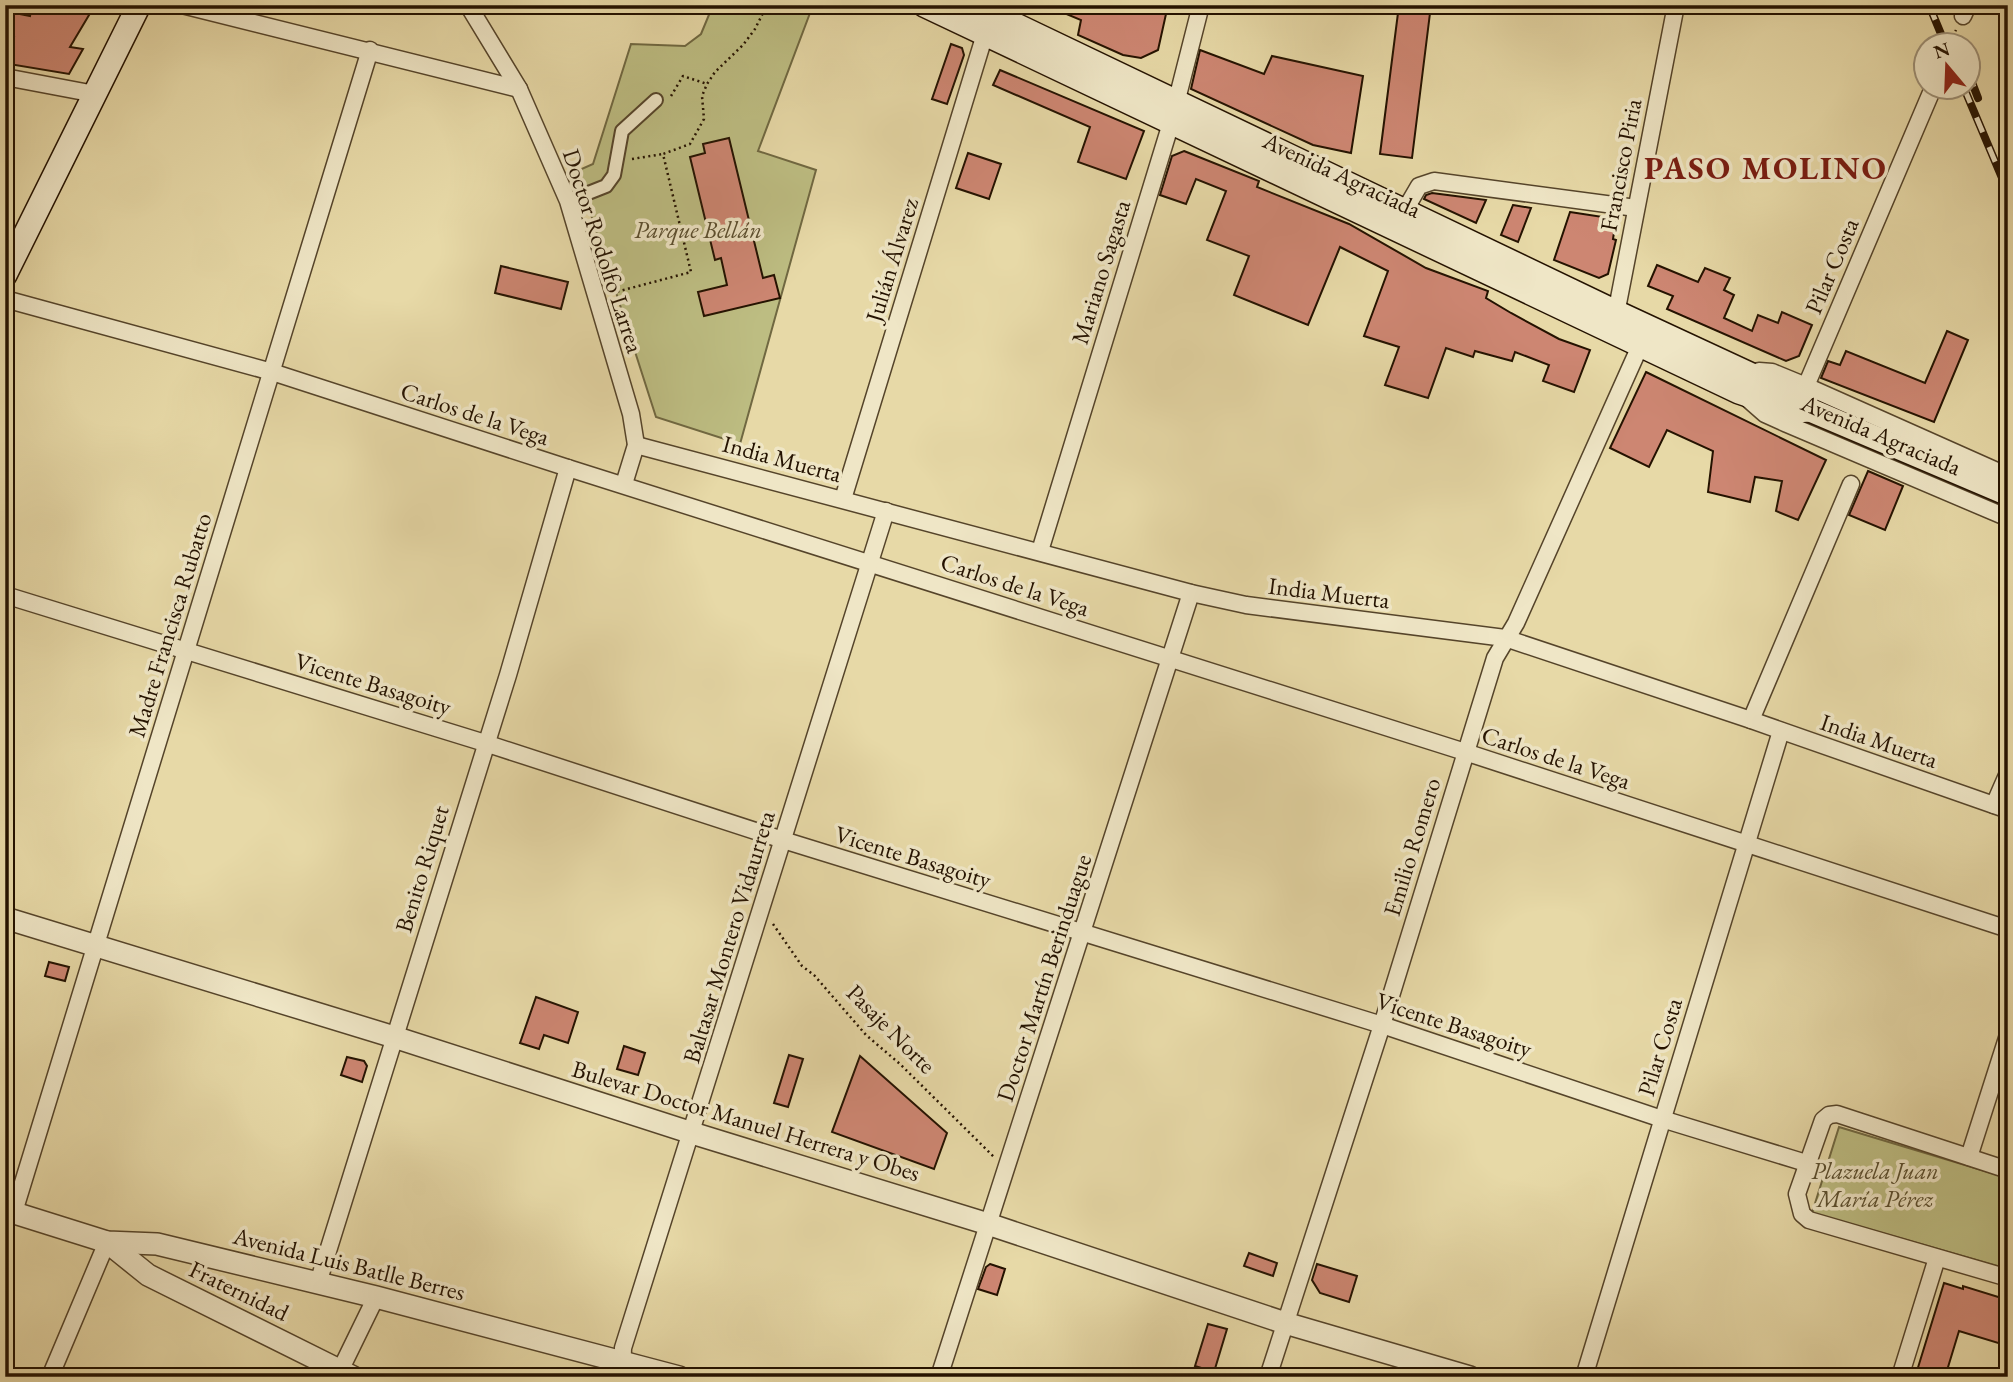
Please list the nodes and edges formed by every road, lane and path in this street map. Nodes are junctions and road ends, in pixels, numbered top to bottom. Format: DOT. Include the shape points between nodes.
graph roads {
  1 [pos="139,5"];
  2 [pos="182,5"];
  3 [pos="468,5"];
  4 [pos="767,5"];
  5 [pos="924,5"];
  6 [pos="1201,5"];
  7 [pos="1676,5"];
  8 [pos="2002,5"];
  9 [pos="977,6"];
  10 [pos="2008,8"];
  11 [pos="985,34"];
  12 [pos="370,50"];
  13 [pos="5,77"];
  14 [pos="707,84"];
  15 [pos="519,89"];
  16 [pos="95,94"];
  17 [pos="656,100"];
  18 [pos="1927,102"];
  19 [pos="1174,113"];
  20 [pos="663,154"];
  21 [pos="617,162"];
  22 [pos="568,201"];
  23 [pos="1636,208"];
  24 [pos="1405,210"];
  25 [pos="5,275"];
  26 [pos="597,297"];
  27 [pos="5,299"];
  28 [pos="1615,323"];
  29 [pos="1640,346"];
  30 [pos="1740,368"];
  31 [pos="272,372"];
  32 [pos="1807,386"];
  33 [pos="1739,391"];
  34 [pos="1810,410"];
  35 [pos="636,445"];
  36 [pos="568,468"];
  37 [pos="2008,476"];
  38 [pos="624,484"];
  39 [pos="1851,484"];
  40 [pos="2008,494"];
  41 [pos="842,499"];
  42 [pos="886,511"];
  43 [pos="2008,518"];
  44 [pos="1040,551"];
  45 [pos="870,563"];
  46 [pos="1191,593"];
  47 [pos="5,595"];
  48 [pos="1505,638"];
  49 [pos="186,650"];
  50 [pos="1170,659"];
  51 [pos="1751,720"];
  52 [pos="1781,731"];
  53 [pos="485,743"];
  54 [pos="1465,752"];
  55 [pos="2008,773"];
  56 [pos="2001,808"];
  57 [pos="783,840"];
  58 [pos="1746,843"];
  59 [pos="763,906"];
  60 [pos="5,918"];
  61 [pos="2008,929"];
  62 [pos="1082,933"];
  63 [pos="95,946"];
  64 [pos="1382,1025"];
  65 [pos="2008,1035"];
  66 [pos="394,1037"];
  67 [pos="1662,1119"];
  68 [pos="692,1133"];
  69 [pos="1969,1157"];
  70 [pos="1806,1163"];
  71 [pos="1006,1169"];
  72 [pos="2008,1170"];
  73 [pos="10,1211"];
  74 [pos="988,1224"];
  75 [pos="107,1242"];
  76 [pos="1937,1258"];
  77 [pos="2008,1278"];
  78 [pos="318,1283"];
  79 [pos="376,1297"];
  80 [pos="1285,1323"];
  81 [pos="623,1368"];
  82 [pos="343,1375"];
  83 [pos="50,1377"];
  84 [pos="679,1377"];
  85 [pos="939,1377"];
  86 [pos="1268,1377"];
  87 [pos="1470,1377"];
  88 [pos="1584,1377"];
  89 [pos="1900,1377"];
  1 -- 16 [label="main road"];
  2 -- 12 [label="street"];
  3 -- 15 [label="street, Doctor Rodolfo Larrea"];
  4 -- 14 [label="path" via="743,46"];
  5 -- 11 [label="main road, Avenida Agraciada"];
  6 -- 19 [label="street, Mariano Sagasta"];
  7 -- 23 [label="street, Francisco Piria"];
  8 -- 10 [label="street"];
  9 -- 19 [label="main road, Avenida Agraciada"];
  11 -- 19 [label="main road, Avenida Agraciada"];
  11 -- 41 [label="street, Julián Álvarez"];
  12 -- 15 [label="street"];
  12 -- 31 [label="street, Madre Francisca Rubatto"];
  13 -- 16 [label="street"];
  14 -- 17 [label="path" via="683,76 670,98"];
  14 -- 20 [label="path" via="702,96 704,119 690,145"];
  15 -- 22 [label="street, Doctor Rodolfo Larrea"];
  16 -- 25 [label="main road"];
  17 -- 21 [label="street" via="622,131"];
  18 -- 32 [label="street, Pilar Costa"];
  19 -- 24 [label="main road, Avenida Agraciada"];
  19 -- 28 [label="main road, Avenida Agraciada"];
  19 -- 44 [label="street, Mariano Sagasta"];
  20 -- 21 [label="path"];
  20 -- 26 [label="path" via="691,272"];
  21 -- 22 [label="street" via="606,186"];
  22 -- 26 [label="street, Doctor Rodolfo Larrea"];
  23 -- 24 [label="street" via="1434,181 1419,186"];
  23 -- 28 [label="street, Francisco Piria"];
  24 -- 28 [label="main road, Avenida Agraciada"];
  26 -- 35 [label="street, Doctor Rodolfo Larrea"];
  27 -- 31 [label="street, Carlos de la Vega"];
  28 -- 29 [label="main road, Avenida Agraciada"];
  28 -- 30 [label="main road, Avenida Agraciada"];
  29 -- 33 [label="main road, Avenida Agraciada"];
  29 -- 48 [label="street, Emilio Romero" via="1516,623"];
  30 -- 32 [label="street, Avenida Agraciada" via="1772,372"];
  30 -- 34 [label="main road, Avenida Agraciada" via="1797,396"];
  31 -- 36 [label="street, Carlos de la Vega"];
  31 -- 49 [label="street, Madre Francisca Rubatto"];
  32 -- 37 [label="street, Avenida Agraciada"];
  33 -- 34 [label="main road, Avenida Agraciada" via="1795,411"];
  33 -- 43 [label="street, Avenida Agraciada" via="1765,414"];
  34 -- 40 [label="main road, Avenida Agraciada"];
  35 -- 38 [label="street, Doctor Rodolfo Larrea"];
  35 -- 41 [label="street, India Muerta"];
  36 -- 38 [label="street, Carlos de la Vega"];
  36 -- 53 [label="street, Benito Riquet"];
  38 -- 45 [label="street, Carlos de la Vega"];
  39 -- 51 [label="street"];
  41 -- 42 [label="street, India Muerta"];
  42 -- 44 [label="street, India Muerta"];
  42 -- 45 [label="street, Baltasar Montero Vidaurreta"];
  44 -- 46 [label="street, India Muerta"];
  45 -- 50 [label="street, Carlos de la Vega"];
  45 -- 57 [label="street, Baltasar Montero Vidaurreta"];
  46 -- 48 [label="street, India Muerta" via="1246,605"];
  46 -- 50 [label="street, Doctor Martín Berinduague"];
  47 -- 49 [label="street, Vicente Basagoity"];
  48 -- 51 [label="street, India Muerta"];
  48 -- 54 [label="street, Emilio Romero"];
  49 -- 53 [label="street, Vicente Basagoity"];
  49 -- 63 [label="street, Madre Francisca Rubatto"];
  50 -- 54 [label="street, Carlos de la Vega"];
  50 -- 62 [label="street, Doctor Martín Berinduague"];
  51 -- 52 [label="street, India Muerta"];
  52 -- 56 [label="street, India Muerta"];
  52 -- 58 [label="street, Pilar Costa"];
  53 -- 57 [label="street, Vicente Basagoity"];
  53 -- 66 [label="street, Benito Riquet"];
  54 -- 58 [label="street, Carlos de la Vega"];
  54 -- 64 [label="street, Emilio Romero"];
  55 -- 56 [label="street"];
  57 -- 59 [label="street, Baltasar Montero Vidaurreta"];
  57 -- 62 [label="street, Vicente Basagoity"];
  58 -- 61 [label="street, Carlos de la Vega"];
  58 -- 67 [label="street, Pilar Costa"];
  59 -- 68 [label="street, Baltasar Montero Vidaurreta"];
  59 -- 71 [label="path, Pasaje Norte" via="802,966 866,1035"];
  60 -- 63 [label="street, Bulevar Doctor Manuel Herrera y Obes"];
  62 -- 64 [label="street, Vicente Basagoity"];
  62 -- 71 [label="street, Doctor Martín Berinduague"];
  63 -- 66 [label="street, Bulevar Doctor Manuel Herrera y Obes"];
  63 -- 73 [label="street, Madre Francisca Rubatto"];
  64 -- 67 [label="street, Vicente Basagoity"];
  64 -- 80 [label="street, Emilio Romero"];
  65 -- 69 [label="street"];
  66 -- 68 [label="street, Bulevar Doctor Manuel Herrera y Obes"];
  66 -- 78 [label="street, Benito Riquet"];
  67 -- 70 [label="street, Vicente Basagoity"];
  67 -- 88 [label="street, Pilar Costa"];
  68 -- 74 [label="street, Bulevar Doctor Manuel Herrera y Obes"];
  68 -- 81 [label="street, Baltasar Montero Vidaurreta" via="623,1348"];
  69 -- 70 [label="street" via="1837,1114 1823,1120"];
  69 -- 72 [label="street"];
  70 -- 76 [label="street" via="1797,1194 1798,1206 1809,1220"];
  71 -- 74 [label="street, Doctor Martín Berinduague"];
  73 -- 75 [label="street, Avenida Luis Batlle Berres"];
  74 -- 80 [label="street, Bulevar Doctor Manuel Herrera y Obes"];
  74 -- 85 [label="street, Doctor Martín Berinduague"];
  75 -- 78 [label="street, Avenida Luis Batlle Berres" via="157,1244"];
  75 -- 82 [label="street, Fraternidad" via="148,1275"];
  75 -- 83 [label="street"];
  76 -- 77 [label="street"];
  76 -- 89 [label="street"];
  78 -- 79 [label="street, Avenida Luis Batlle Berres"];
  79 -- 81 [label="street, Avenida Luis Batlle Berres"];
  79 -- 82 [label="street"];
  80 -- 86 [label="street, Emilio Romero"];
  80 -- 87 [label="street, Bulevar Doctor Manuel Herrera y Obes"];
  81 -- 84 [label="street, Avenida Luis Batlle Berres"];
}
